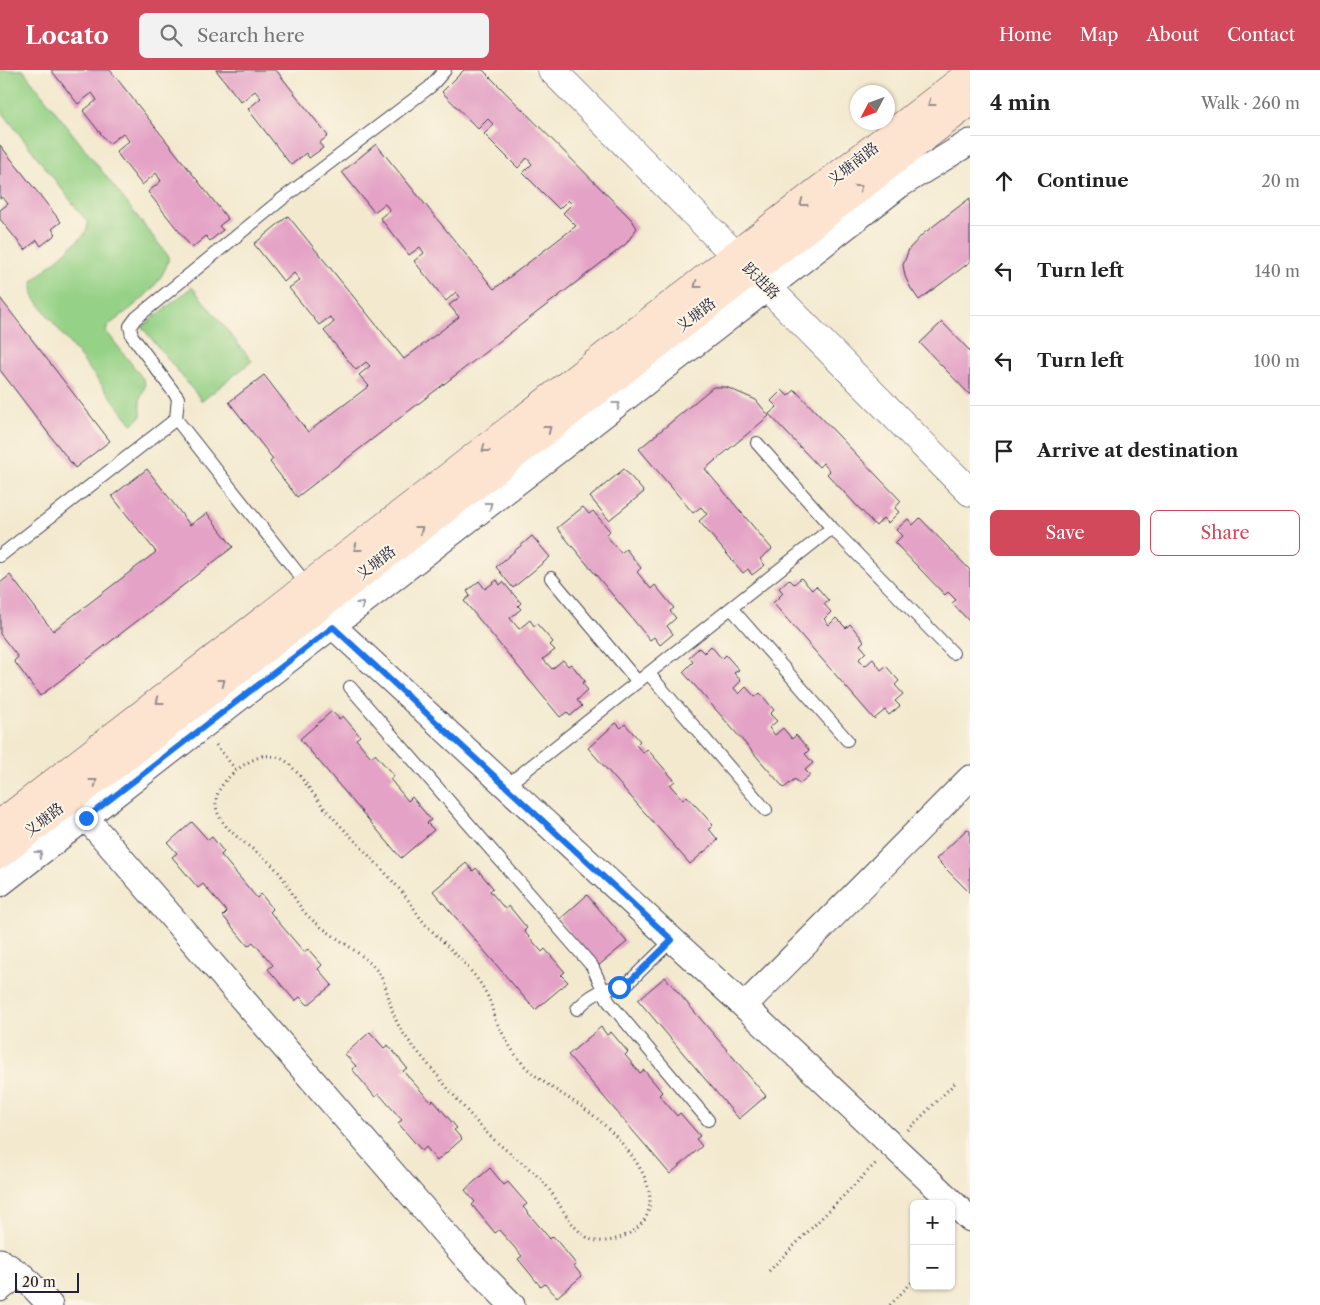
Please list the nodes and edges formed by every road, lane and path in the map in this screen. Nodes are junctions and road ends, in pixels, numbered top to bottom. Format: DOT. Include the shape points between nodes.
graph roads {
  1 [pos="445,70"];
  2 [pos="552,70"];
  3 [pos="970,73"];
  4 [pos="970,102"];
  5 [pos="970,142"];
  6 [pos="752,272"];
  7 [pos="176,419"];
  8 [pos="757,443"];
  9 [pos="970,492"];
  10 [pos="832,528"];
  11 [pos="0,556"];
  12 [pos="551,578"];
  13 [pos="319,608"];
  14 [pos="732,608"];
  15 [pos="953,653"];
  16 [pos="648,674"];
  17 [pos="638,682"];
  18 [pos="350,687"];
  19 [pos="202,729"];
  20 [pos="847,740"];
  21 [pos="236,770"];
  22 [pos="970,778"];
  23 [pos="506,786"];
  24 [pos="78,809"];
  25 [pos="766,810"];
  26 [pos="0,824"];
  27 [pos="0,854"];
  28 [pos="0,884"];
  29 [pos="672,940"];
  30 [pos="604,991"];
  31 [pos="744,1006"];
  32 [pos="577,1009"];
  33 [pos="955,1083"];
  34 [pos="708,1120"];
  35 [pos="892,1146"];
  36 [pos="970,1219"];
  37 [pos="10,1268"];
  38 [pos="769,1271"];
  39 [pos="910,1284"];
  40 [pos="0,1290"];
  41 [pos="50,1305"];
  42 [pos="512,1305"];
  43 [pos="890,1305"];
  1 -- 7 [label="lane" via="430,87 282,199 136,318 130,326 132,336 178,398"];
  2 -- 6 [label="street, 跃进路"];
  3 -- 6 [label="main road, 义塘南路, one-way"];
  6 -- 4 [label="main road, 义塘南路, one-way"];
  5 -- 6 [label="street"];
  6 -- 9 [label="street, 跃进路"];
  6 -- 13 [label="main road, 义塘路"];
  13 -- 6 [label="street, one-way"];
  7 -- 11 [label="lane"];
  7 -- 13 [label="lane"];
  8 -- 10 [label="lane"];
  10 -- 14 [label="lane"];
  10 -- 15 [label="lane"];
  12 -- 17 [label="lane"];
  13 -- 19 [label="street"];
  13 -- 23 [label="street"];
  24 -- 13 [label="main road, 义塘路, one-way"];
  13 -- 26 [label="main road, 义塘路, one-way"];
  14 -- 16 [label="lane"];
  14 -- 20 [label="lane"];
  16 -- 17 [label="lane"];
  16 -- 25 [label="lane"];
  17 -- 23 [label="lane"];
  18 -- 30 [label="lane" via="592,966"];
  19 -- 21 [label="path"];
  19 -- 24 [label="street"];
  21 -- 21 [label="path" via="221,787 215,800 217,813 224,824 274,867 308,916 376,969 383,979 397,1024 487,1133 542,1181 569,1219 588,1238 601,1242 620,1238 639,1227 650,1210 650,1197 646,1178 635,1161 600,1121 516,1058 479,982 449,946 425,924 406,896 326,810 286,761 262,756"];
  22 -- 31 [label="street"];
  23 -- 29 [label="street"];
  24 -- 27 [label="main road, 义塘路"];
  28 -- 24 [label="street, one-way"];
  24 -- 42 [label="street" via="466,1258"];
  29 -- 30 [label="lane" via="628,983"];
  29 -- 31 [label="street"];
  30 -- 32 [label="lane"];
  30 -- 34 [label="lane" via="609,1002"];
  31 -- 35 [label="street"];
  33 -- 35 [label="path"];
  35 -- 36 [label="street"];
  35 -- 38 [label="path"];
  37 -- 40 [label="street"];
  37 -- 41 [label="street"];
  39 -- 43 [label="path"];
}
